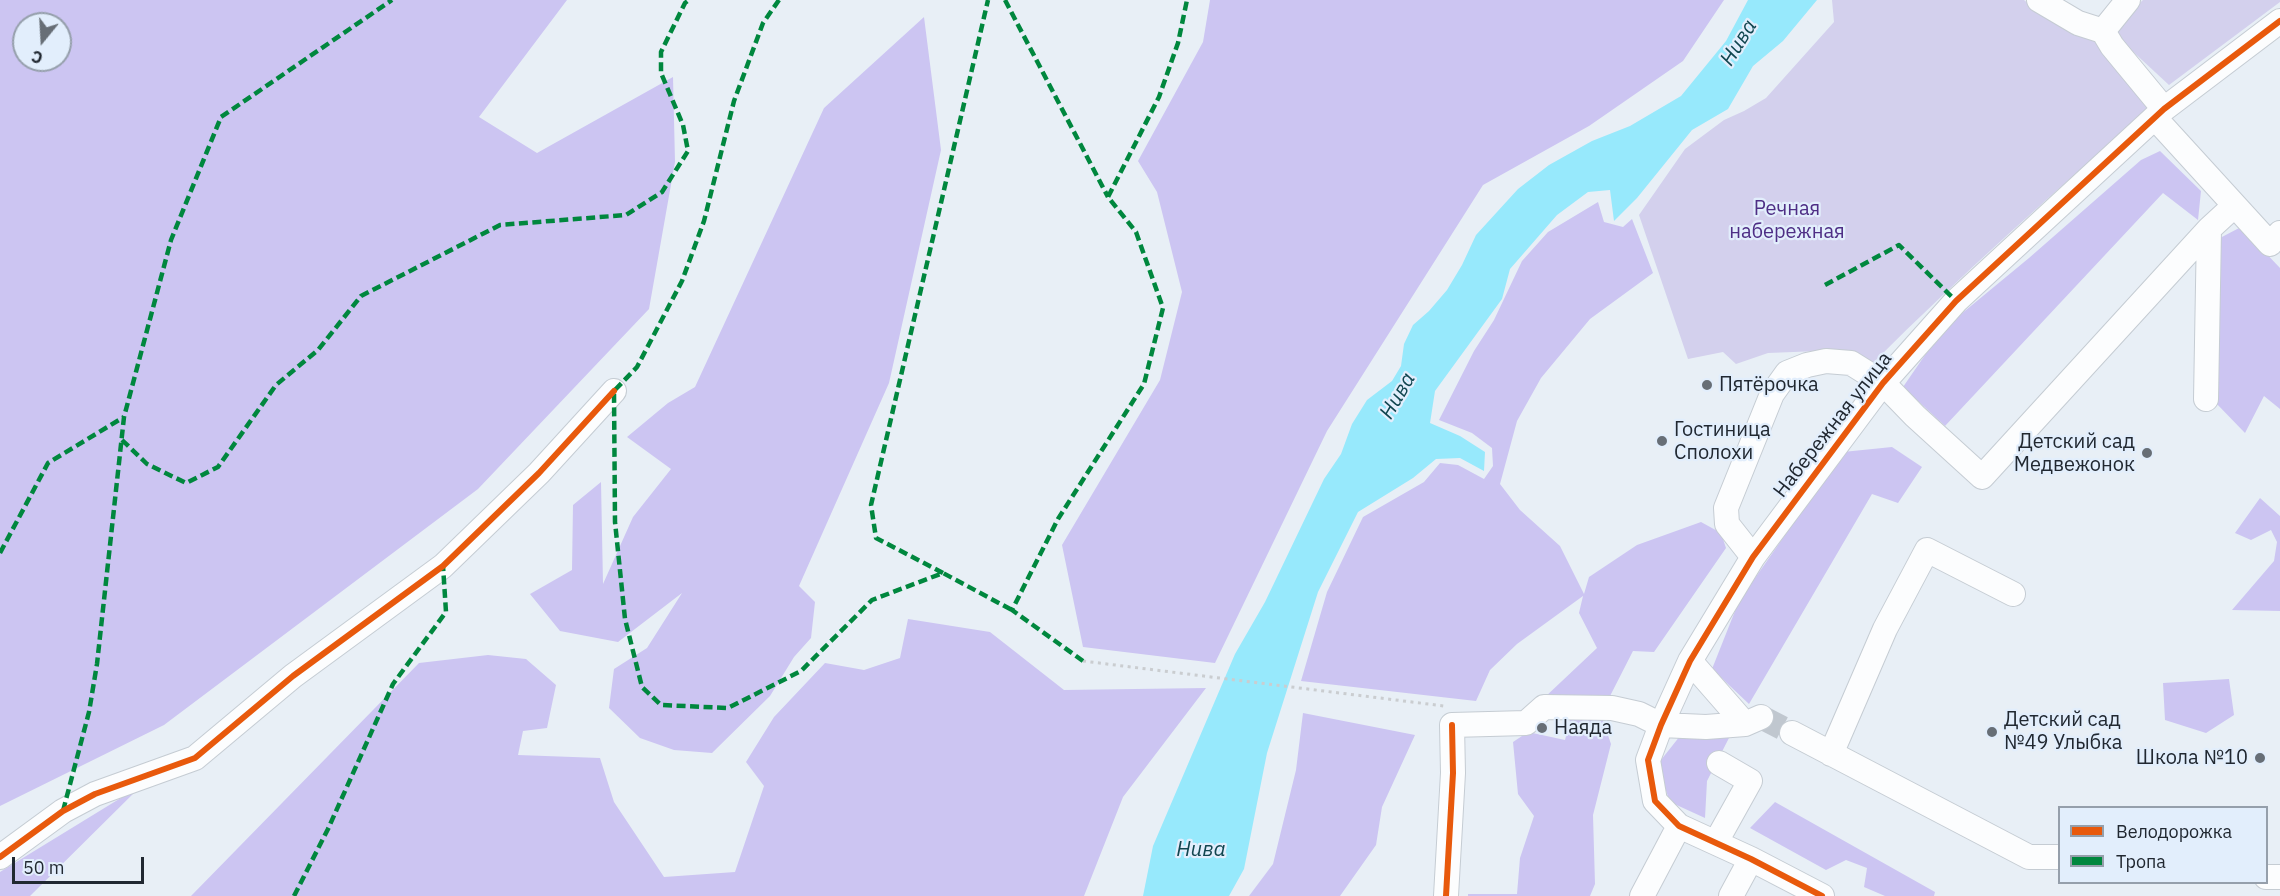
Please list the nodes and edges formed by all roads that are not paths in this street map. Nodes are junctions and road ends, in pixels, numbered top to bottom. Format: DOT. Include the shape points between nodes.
graph roads {
  1 [pos="2039,0"];
  2 [pos="2128,0"];
  3 [pos="2280,21"];
  4 [pos="2103,31"];
  5 [pos="2160,113"];
  6 [pos="2234,206"];
  7 [pos="2209,230"];
  8 [pos="2280,233"];
  9 [pos="1883,383"];
  10 [pos="614,391"];
  11 [pos="2206,399"];
  12 [pos="1753,557"];
  13 [pos="2013,594"];
  14 [pos="1690,661"];
  15 [pos="1660,724"];
  16 [pos="1792,733"];
  17 [pos="1831,754"];
  18 [pos="1719,764"];
  19 [pos="1679,826"];
  20 [pos="1716,843"];
  21 [pos="0,856"];
  22 [pos="2058,857"];
  23 [pos="1751,859"];
  24 [pos="1446,896"];
  25 [pos="1642,896"];
  26 [pos="1731,896"];
  27 [pos="1822,896"];
  1 -- 4 [label="street" via="2078,23"];
  2 -- 4 [label="street"];
  3 -- 5 [label="street, Набережная улица"];
  4 -- 5 [label="street"];
  5 -- 6 [label="street"];
  5 -- 9 [label="street, Набережная улица" via="1956,301"];
  6 -- 7 [label="street"];
  6 -- 8 [label="street" via="2270,244"];
  7 -- 9 [label="street" via="1982,477"];
  7 -- 11 [label="street"];
  9 -- 12 [label="street, Набережная улица"];
  9 -- 12 [label="street" via="1851,363 1826,361 1788,374 1772,394 1726,508 1727,524"];
  10 -- 21 [label="street" via="539,473 443,566 293,676 195,758 95,794 63,811"];
  12 -- 14 [label="street, Набережная улица"];
  13 -- 17 [label="street" via="1927,550 1885,629"];
  14 -- 15 [label="street, Набережная улица"];
  14 -- 15 [label="street" via="1753,720 1706,727"];
  15 -- 19 [label="street, Набережная улица" via="1648,760 1655,801"];
  15 -- 24 [label="street" via="1612,708 1544,707 1526,723 1453,716"];
  16 -- 17 [label="street"];
  17 -- 22 [label="street" via="2029,857"];
  18 -- 20 [label="street" via="1750,781"];
  19 -- 20 [label="street"];
  19 -- 25 [label="street"];
  20 -- 23 [label="street"];
  23 -- 26 [label="street"];
  23 -- 27 [label="street"];
}
